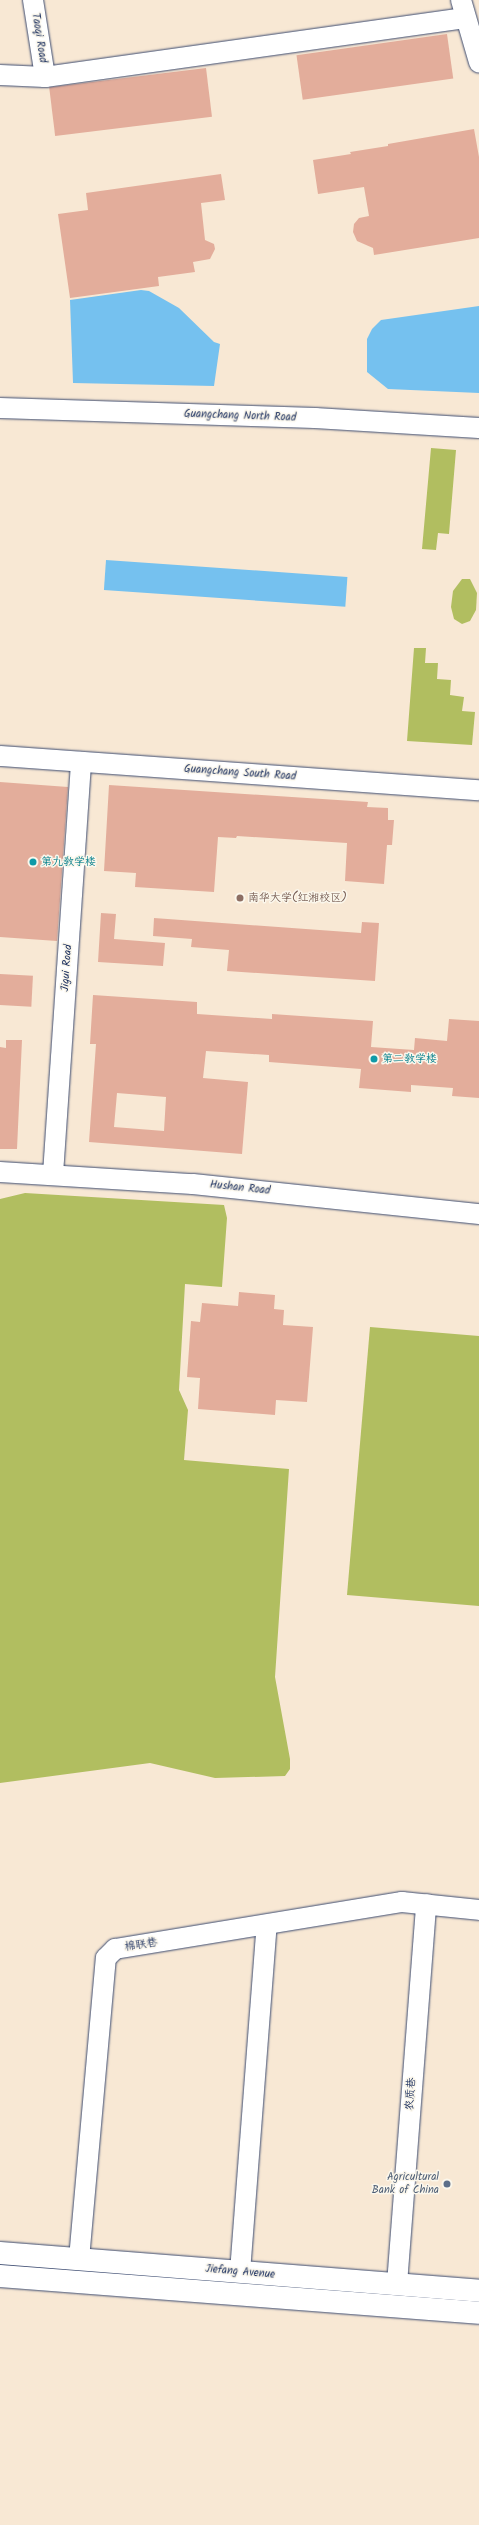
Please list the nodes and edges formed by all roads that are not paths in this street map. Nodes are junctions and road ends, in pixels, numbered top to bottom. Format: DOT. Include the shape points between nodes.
graph roads {
  1 [pos="33,0"];
  2 [pos="463,9"];
  3 [pos="479,62"];
  4 [pos="0,75"];
  5 [pos="45,77"];
  6 [pos="0,408"];
  7 [pos="479,428"];
  8 [pos="0,756"];
  9 [pos="82,762"];
  10 [pos="479,790"];
  11 [pos="0,1172"];
  12 [pos="53,1174"];
  13 [pos="479,1214"];
  14 [pos="426,1904"];
  15 [pos="479,1910"];
  16 [pos="267,1924"];
  17 [pos="0,2253"];
  18 [pos="79,2259"];
  19 [pos="240,2272"];
  20 [pos="0,2276"];
  21 [pos="397,2284"];
  22 [pos="479,2291"];
  23 [pos="479,2313"];
  1 -- 5 [label="lane, Taoqi Road"];
  2 -- 3 [label="lane"];
  2 -- 5 [label="lane"];
  4 -- 5 [label="lane"];
  6 -- 7 [label="lane, Guangchang North Road" via="315,418"];
  8 -- 9 [label="lane, Guangchang South Road"];
  9 -- 10 [label="lane, Guangchang South Road"];
  9 -- 12 [label="lane, Jigui Road"];
  11 -- 12 [label="lane, Hushan Road"];
  12 -- 13 [label="lane, Hushan Road" via="193,1184"];
  14 -- 15 [label="lane, 棉联巷"];
  14 -- 16 [label="lane, 棉联巷" via="402,1902"];
  14 -- 21 [label="lane, 农质巷"];
  16 -- 18 [label="lane, 棉联巷" via="115,1950 106,1958"];
  16 -- 19 [label="lane"];
  17 -- 18 [label="highway, Jiefang Avenue"];
  18 -- 19 [label="highway, Jiefang Avenue"];
  19 -- 21 [label="highway, Jiefang Avenue"];
  20 -- 23 [label="highway, Jiefang Avenue"];
  21 -- 22 [label="highway, Jiefang Avenue"];
}
